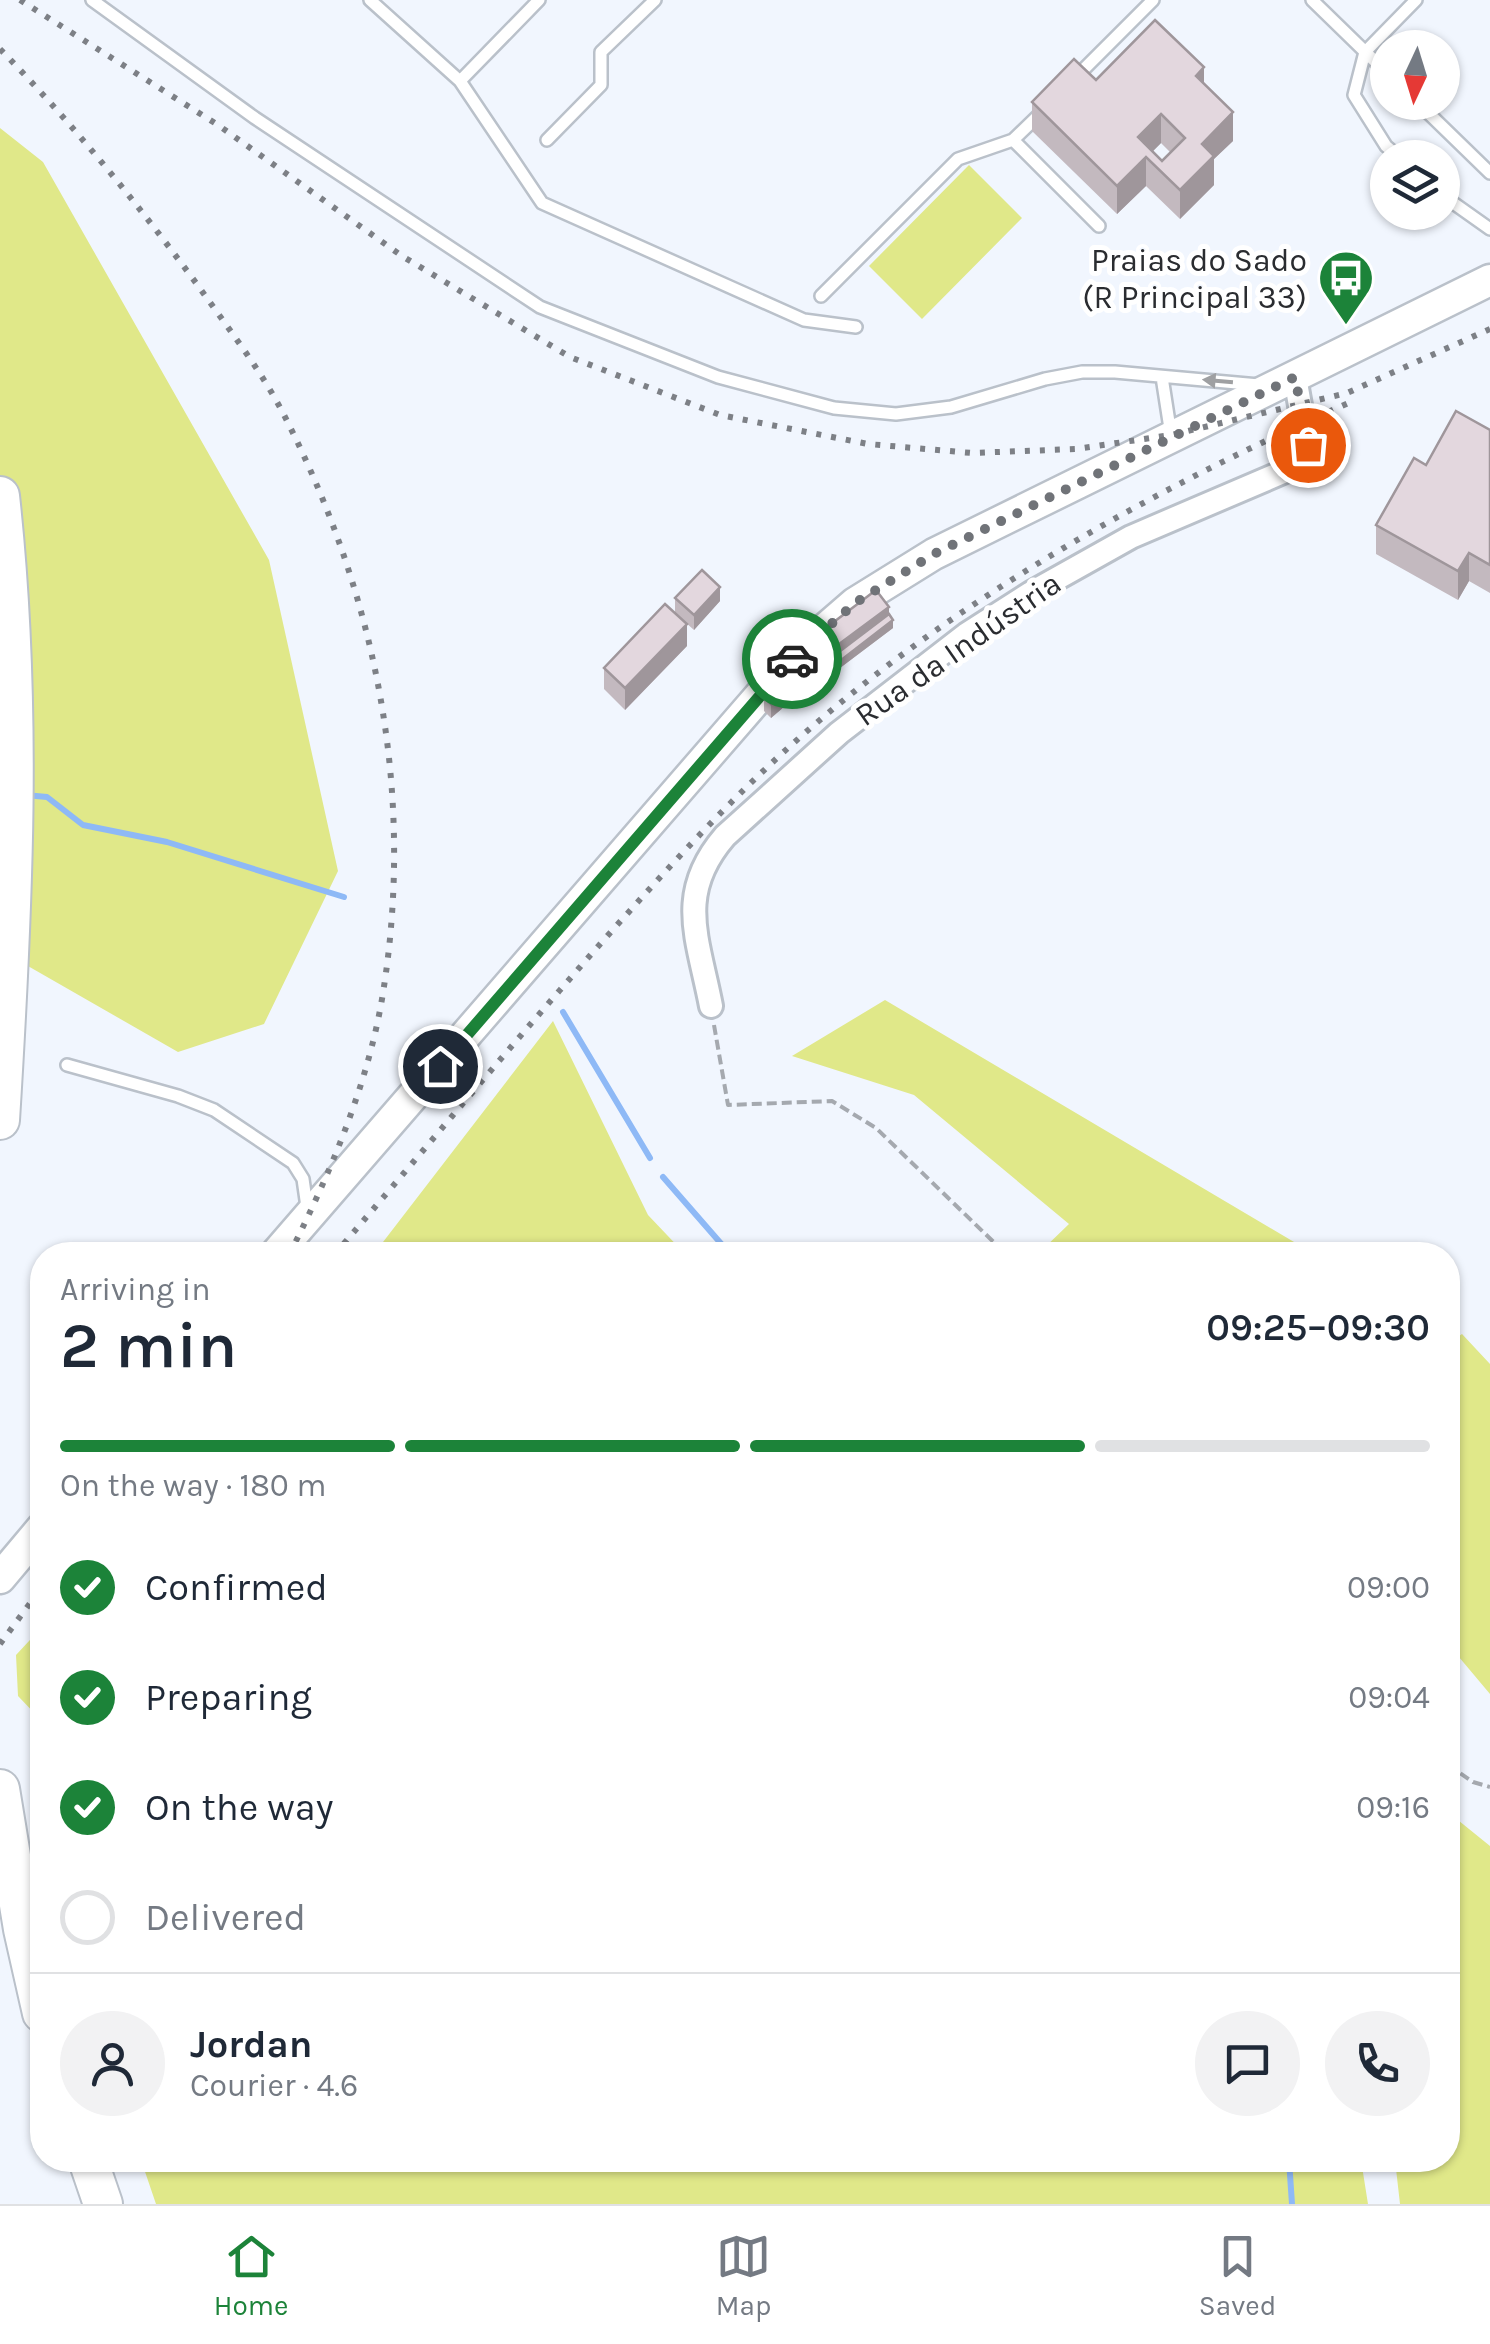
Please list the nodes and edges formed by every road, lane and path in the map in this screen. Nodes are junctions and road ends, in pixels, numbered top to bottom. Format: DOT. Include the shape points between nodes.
graph roads {
  1 [pos="92,0"];
  2 [pos="370,0"];
  3 [pos="539,0"];
  4 [pos="655,0"];
  5 [pos="1153,0"];
  6 [pos="1312,0"];
  7 [pos="1416,0"];
  8 [pos="1365,52"];
  9 [pos="1370,57"];
  10 [pos="460,81"];
  11 [pos="1069,84"];
  12 [pos="1055,98"];
  13 [pos="1435,120"];
  14 [pos="547,140"];
  15 [pos="1013,140"];
  16 [pos="1382,140"];
  17 [pos="1490,174"];
  18 [pos="1460,208"];
  19 [pos="1099,226"];
  20 [pos="1490,229"];
  21 [pos="1490,280"];
  22 [pos="820,296"];
  23 [pos="856,327"];
  24 [pos="1162,377"];
  25 [pos="1284,382"];
  26 [pos="1172,435"];
  27 [pos="0,496"];
  28 [pos="711,1006"];
  29 [pos="67,1065"];
  30 [pos="0,1120"];
  31 [pos="308,1216"];
  32 [pos="286,1242"];
  33 [pos="993,1242"];
  34 [pos="30,1542"];
  35 [pos="0,1578"];
  36 [pos="1460,1774"];
  37 [pos="1490,1787"];
  38 [pos="0,1789"];
  39 [pos="30,1958"];
  40 [pos="92,2172"];
  41 [pos="103,2204"];
  1 -- 24 [label="lane" via="254,118 540,307 718,377 834,408 896,414 951,408 1082,372"];
  2 -- 10 [label="lane"];
  3 -- 10 [label="lane"];
  4 -- 14 [label="lane" via="601,52 601,85"];
  5 -- 11 [label="lane"];
  6 -- 8 [label="lane"];
  7 -- 8 [label="lane"];
  8 -- 9 [label="lane"];
  8 -- 16 [label="lane" via="1354,95"];
  10 -- 23 [label="lane" via="542,203 804,320"];
  12 -- 15 [label="lane"];
  13 -- 17 [label="lane"];
  15 -- 19 [label="lane"];
  15 -- 22 [label="lane" via="958,159"];
  18 -- 20 [label="lane"];
  21 -- 25 [label="street"];
  25 -- 24 [label="lane, one-way"];
  24 -- 26 [label="lane"];
  25 -- 26 [label="street"];
  25 -- 28 [label="street, Rua da Indústria" via="1308,445 1297,466 1131,537 1015,603 839,733 725,836 695,886 695,924"];
  26 -- 31 [label="street" via="934,554 814,637"];
  27 -- 30 [label="main road" via="16,754"];
  28 -- 33 [label="path" via="728,1105 832,1101 876,1128"];
  29 -- 31 [label="lane" via="224,1116 297,1167"];
  31 -- 32 [label="street"];
  34 -- 35 [label="street"];
  36 -- 37 [label="path"];
  38 -- 39 [label="main road"];
  40 -- 41 [label="main road"];
}
